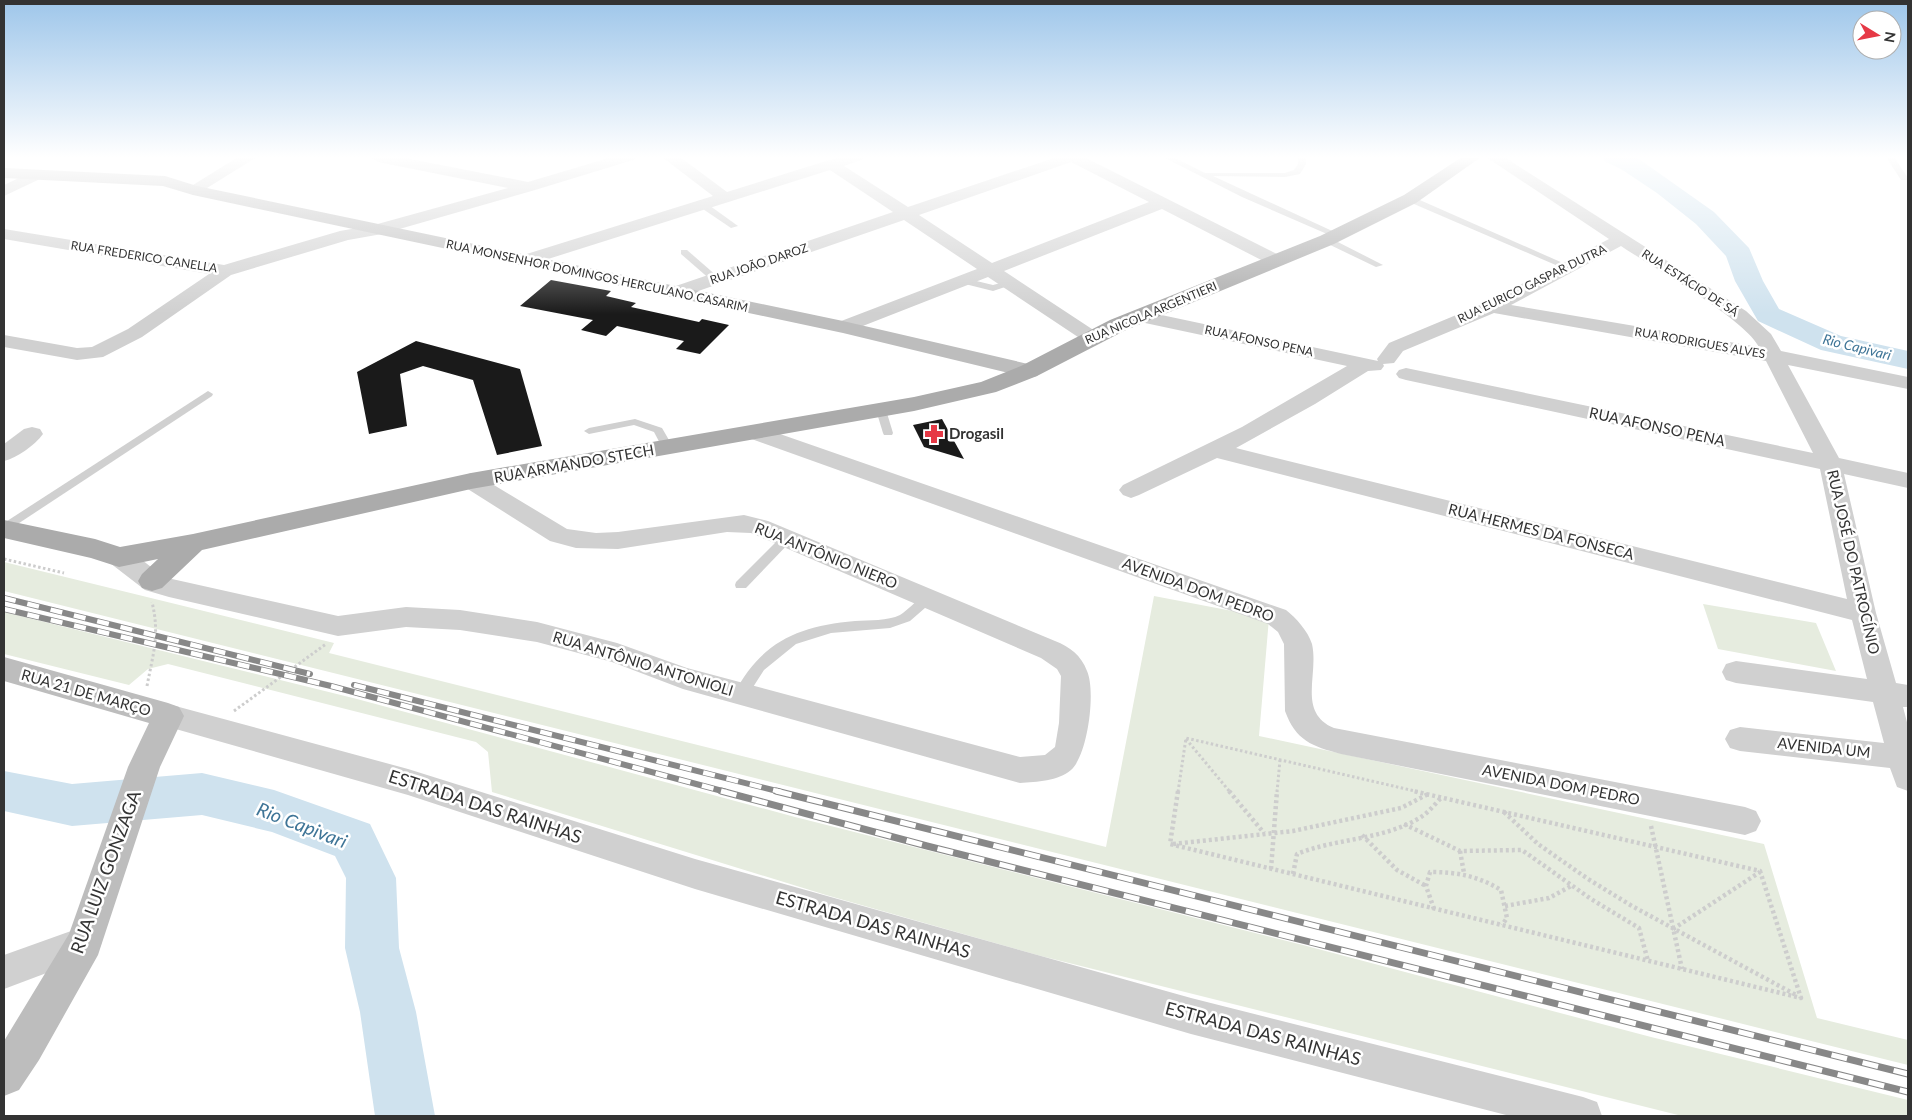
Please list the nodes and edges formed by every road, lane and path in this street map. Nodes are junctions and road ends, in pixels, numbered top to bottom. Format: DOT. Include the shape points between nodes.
graph roads {
  1 [pos="281,209"];
  2 [pos="450,209"];
  3 [pos="686,209"];
  4 [pos="710,209"];
  5 [pos="900,209"];
  6 [pos="921,209"];
  7 [pos="1147,209"];
  8 [pos="1179,209"];
  9 [pos="1274,209"];
  10 [pos="1389,209"];
  11 [pos="1434,209"];
  12 [pos="1576,209"];
  13 [pos="907,214"];
  14 [pos="734,226"];
  15 [pos="376,230"];
  16 [pos="4,234"];
  17 [pos="1332,238"];
  18 [pos="1622,239"];
  19 [pos="684,252"];
  20 [pos="523,260"];
  21 [pos="1277,261"];
  22 [pos="1379,265"];
  23 [pos="1568,267"];
  24 [pos="993,270"];
  25 [pos="225,271"];
  26 [pos="715,279"];
  27 [pos="964,281"];
  28 [pos="1012,283"];
  29 [pos="674,293"];
  30 [pos="1492,307"];
  31 [pos="1138,316"];
  32 [pos="843,327"];
  33 [pos="1091,337"];
  34 [pos="4,341"];
  35 [pos="941,350"];
  36 [pos="1328,356"];
  37 [pos="1774,356"];
  38 [pos="1389,365"];
  39 [pos="1029,370"];
  40 [pos="1908,383"];
  41 [pos="988,387"];
  42 [pos="1328,389"];
  43 [pos="208,394"];
  44 [pos="589,431"];
  45 [pos="754,432"];
  46 [pos="32,434"];
  47 [pos="667,447"];
  48 [pos="1218,450"];
  49 [pos="4,454"];
  50 [pos="1830,463"];
  51 [pos="1908,480"];
  52 [pos="471,481"];
  53 [pos="1131,490"];
  54 [pos="4,529"];
  55 [pos="788,538"];
  56 [pos="193,543"];
  57 [pos="119,557"];
  58 [pos="4,559"];
  59 [pos="64,574"];
  60 [pos="153,582"];
  61 [pos="740,585"];
  62 [pos="928,598"];
  63 [pos="1863,613"];
  64 [pos="350,625"];
  65 [pos="4,669"];
  66 [pos="1736,672"];
  67 [pos="741,694"];
  68 [pos="1896,695"];
  69 [pos="154,712"];
  70 [pos="211,728"];
  71 [pos="1186,738"];
  72 [pos="1740,739"];
  73 [pos="1072,744"];
  74 [pos="1280,760"];
  75 [pos="1906,764"];
  76 [pos="1428,794"];
  77 [pos="1441,798"];
  78 [pos="1646,802"];
  79 [pos="1503,812"];
  80 [pos="1744,821"];
  81 [pos="1404,824"];
  82 [pos="1274,833"];
  83 [pos="1264,834"];
  84 [pos="1362,835"];
  85 [pos="1170,844"];
  86 [pos="1656,847"];
  87 [pos="1460,851"];
  88 [pos="1270,869"];
  89 [pos="1760,871"];
  90 [pos="1464,872"];
  91 [pos="1293,874"];
  92 [pos="1573,885"];
  93 [pos="1426,886"];
  94 [pos="1505,906"];
  95 [pos="1434,909"];
  96 [pos="1502,925"];
  97 [pos="1673,929"];
  98 [pos="84,942"];
  99 [pos="1648,961"];
  100 [pos="1682,969"];
  101 [pos="4,972"];
  102 [pos="1801,998"];
  103 [pos="4,1075"];
  104 [pos="1583,1116"];
  1 -- 15 [label="main road, RUA MONSENHOR DOMINGOS HERCULANO CASARIM"];
  2 -- 15 [label="street"];
  3 -- 20 [label="street"];
  4 -- 14 [label="lane"];
  5 -- 13 [label="street"];
  6 -- 13 [label="street, RUA JOÃO DAROZ"];
  7 -- 24 [label="street"];
  8 -- 21 [label="street"];
  9 -- 17 [label="lane"];
  10 -- 17 [label="main road, RUA NICOLA ARGENTIERI"];
  11 -- 23 [label="lane"];
  12 -- 18 [label="street, RUA ESTÁCIO DE SÁ"];
  13 -- 24 [label="street"];
  13 -- 26 [label="street, RUA JOÃO DAROZ"];
  15 -- 20 [label="main road, RUA MONSENHOR DOMINGOS HERCULANO CASARIM"];
  15 -- 25 [label="street" via="346,235"];
  16 -- 25 [label="street, RUA FREDERICO CANELLA"];
  17 -- 21 [label="main road, RUA NICOLA ARGENTIERI"];
  17 -- 22 [label="lane"];
  18 -- 23 [label="street, RUA EURICO GASPAR DUTRA"];
  18 -- 37 [label="street, RUA ESTÁCIO DE SÁ" via="1751,324"];
  19 -- 26 [label="lane"];
  20 -- 29 [label="main road, RUA MONSENHOR DOMINGOS HERCULANO CASARIM"];
  21 -- 31 [label="main road, RUA NICOLA ARGENTIERI"];
  23 -- 30 [label="street, RUA EURICO GASPAR DUTRA"];
  24 -- 27 [label="street"];
  24 -- 28 [label="street"];
  25 -- 34 [label="street" via="135,333 96,353 77,354"];
  26 -- 29 [label="street, RUA JOÃO DAROZ"];
  27 -- 28 [label="lane" via="993,288"];
  27 -- 32 [label="street"];
  28 -- 33 [label="street"];
  29 -- 32 [label="main road, RUA MONSENHOR DOMINGOS HERCULANO CASARIM"];
  30 -- 37 [label="street, RUA RODRIGUES ALVES"];
  30 -- 38 [label="street, RUA EURICO GASPAR DUTRA" via="1413,340"];
  31 -- 33 [label="main road, RUA NICOLA ARGENTIERI"];
  31 -- 36 [label="street, RUA AFONSO PENA"];
  32 -- 35 [label="main road, RUA MONSENHOR DOMINGOS HERCULANO CASARIM"];
  33 -- 39 [label="main road, RUA NICOLA ARGENTIERI"];
  35 -- 39 [label="main road, RUA MONSENHOR DOMINGOS HERCULANO CASARIM"];
  35 -- 41 [label="main road, RUA MONSENHOR DOMINGOS HERCULANO CASARIM"];
  36 -- 38 [label="street, RUA AFONSO PENA"];
  36 -- 42 [label="street"];
  37 -- 40 [label="street, RUA RODRIGUES ALVES"];
  37 -- 50 [label="street, RUA JOSÉ DO PATROCÍNIO"];
  38 -- 42 [label="street"];
  38 -- 50 [label="street, RUA AFONSO PENA"];
  39 -- 41 [label="main road, RUA ARMANDO STECH"];
  41 -- 45 [label="main road, RUA ARMANDO STECH" via="884,421"];
  42 -- 48 [label="street"];
  43 -- 54 [label="lane"];
  44 -- 47 [label="lane" via="634,422 658,430"];
  45 -- 47 [label="main road, RUA ARMANDO STECH"];
  45 -- 78 [label="street, AVENIDA DOM PEDRO" via="1277,617 1287,625 1298,644 1298,710 1302,721 1321,736"];
  46 -- 49 [label="street"];
  47 -- 52 [label="main road, RUA ARMANDO STECH"];
  48 -- 53 [label="street"];
  48 -- 63 [label="street, RUA HERMES DA FONSECA"];
  50 -- 51 [label="street, RUA AFONSO PENA"];
  50 -- 63 [label="street, RUA JOSÉ DO PATROCÍNIO"];
  52 -- 55 [label="street, RUA ANTÔNIO NIERO" via="571,540 600,542 727,524 744,524"];
  52 -- 56 [label="main road, RUA ARMANDO STECH"];
  54 -- 57 [label="main road"];
  55 -- 61 [label="lane"];
  55 -- 62 [label="street, RUA ANTÔNIO NIERO"];
  56 -- 57 [label="main road, RUA ARMANDO STECH"];
  56 -- 60 [label="main road"];
  57 -- 60 [label="street, RUA ANTÔNIO ANTONIOLI"];
  58 -- 59 [label="path"];
  60 -- 64 [label="street, RUA ANTÔNIO ANTONIOLI" via="319,623"];
  60 -- 69 [label="path" via="151,606 157,622 157,636 150,680"];
  62 -- 67 [label="lane" via="904,618 831,628 791,640 759,666"];
  62 -- 73 [label="street, RUA ANTÔNIO NIERO" via="1066,660 1076,679"];
  63 -- 68 [label="street, RUA JOSÉ DO PATROCÍNIO"];
  64 -- 67 [label="street, RUA ANTÔNIO ANTONIOLI" via="413,617 460,620 536,632 617,653 683,678"];
  64 -- 70 [label="path"];
  65 -- 69 [label="main road, RUA 21 DE MARÇO"];
  66 -- 68 [label="street"];
  67 -- 73 [label="street, RUA ANTÔNIO ANTONIOLI" via="1020,770 1041,770 1053,765 1065,757"];
  68 -- 75 [label="street, RUA JOSÉ DO PATROCÍNIO"];
  69 -- 70 [label="street, ESTRADA DAS RAINHAS"];
  69 -- 98 [label="main road, RUA LUIZ GONZAGA" via="144,768"];
  70 -- 104 [label="street, ESTRADA DAS RAINHAS" via="408,782 695,874 1172,1011"];
  71 -- 74 [label="path"];
  71 -- 83 [label="path"];
  71 -- 85 [label="path"];
  72 -- 75 [label="street, AVENIDA UM"];
  74 -- 76 [label="path"];
  74 -- 82 [label="path"];
  76 -- 77 [label="path"];
  76 -- 82 [label="path" via="1401,808"];
  77 -- 79 [label="path"];
  77 -- 81 [label="path" via="1421,816"];
  78 -- 80 [label="street, AVENIDA DOM PEDRO"];
  78 -- 86 [label="path"];
  79 -- 86 [label="path"];
  79 -- 97 [label="path" via="1538,844 1588,879"];
  81 -- 84 [label="path"];
  81 -- 87 [label="path"];
  82 -- 83 [label="path"];
  82 -- 88 [label="path"];
  83 -- 85 [label="path"];
  84 -- 91 [label="path" via="1297,854"];
  84 -- 93 [label="path" via="1397,870"];
  85 -- 88 [label="path"];
  86 -- 89 [label="path"];
  86 -- 97 [label="path"];
  87 -- 90 [label="path"];
  87 -- 92 [label="path" via="1522,850"];
  88 -- 91 [label="path"];
  89 -- 97 [label="path"];
  89 -- 102 [label="path"];
  90 -- 93 [label="path" via="1430,872"];
  90 -- 94 [label="path" via="1485,879 1501,890"];
  91 -- 95 [label="path"];
  92 -- 94 [label="path" via="1549,898"];
  92 -- 99 [label="path" via="1639,928"];
  93 -- 95 [label="path"];
  94 -- 96 [label="path" via="1507,918"];
  95 -- 96 [label="path"];
  96 -- 99 [label="path"];
  97 -- 100 [label="path"];
  97 -- 102 [label="path"];
  98 -- 101 [label="street"];
  98 -- 103 [label="main road, RUA LUIZ GONZAGA" via="53,1001"];
  99 -- 100 [label="path"];
  100 -- 102 [label="path"];
}
